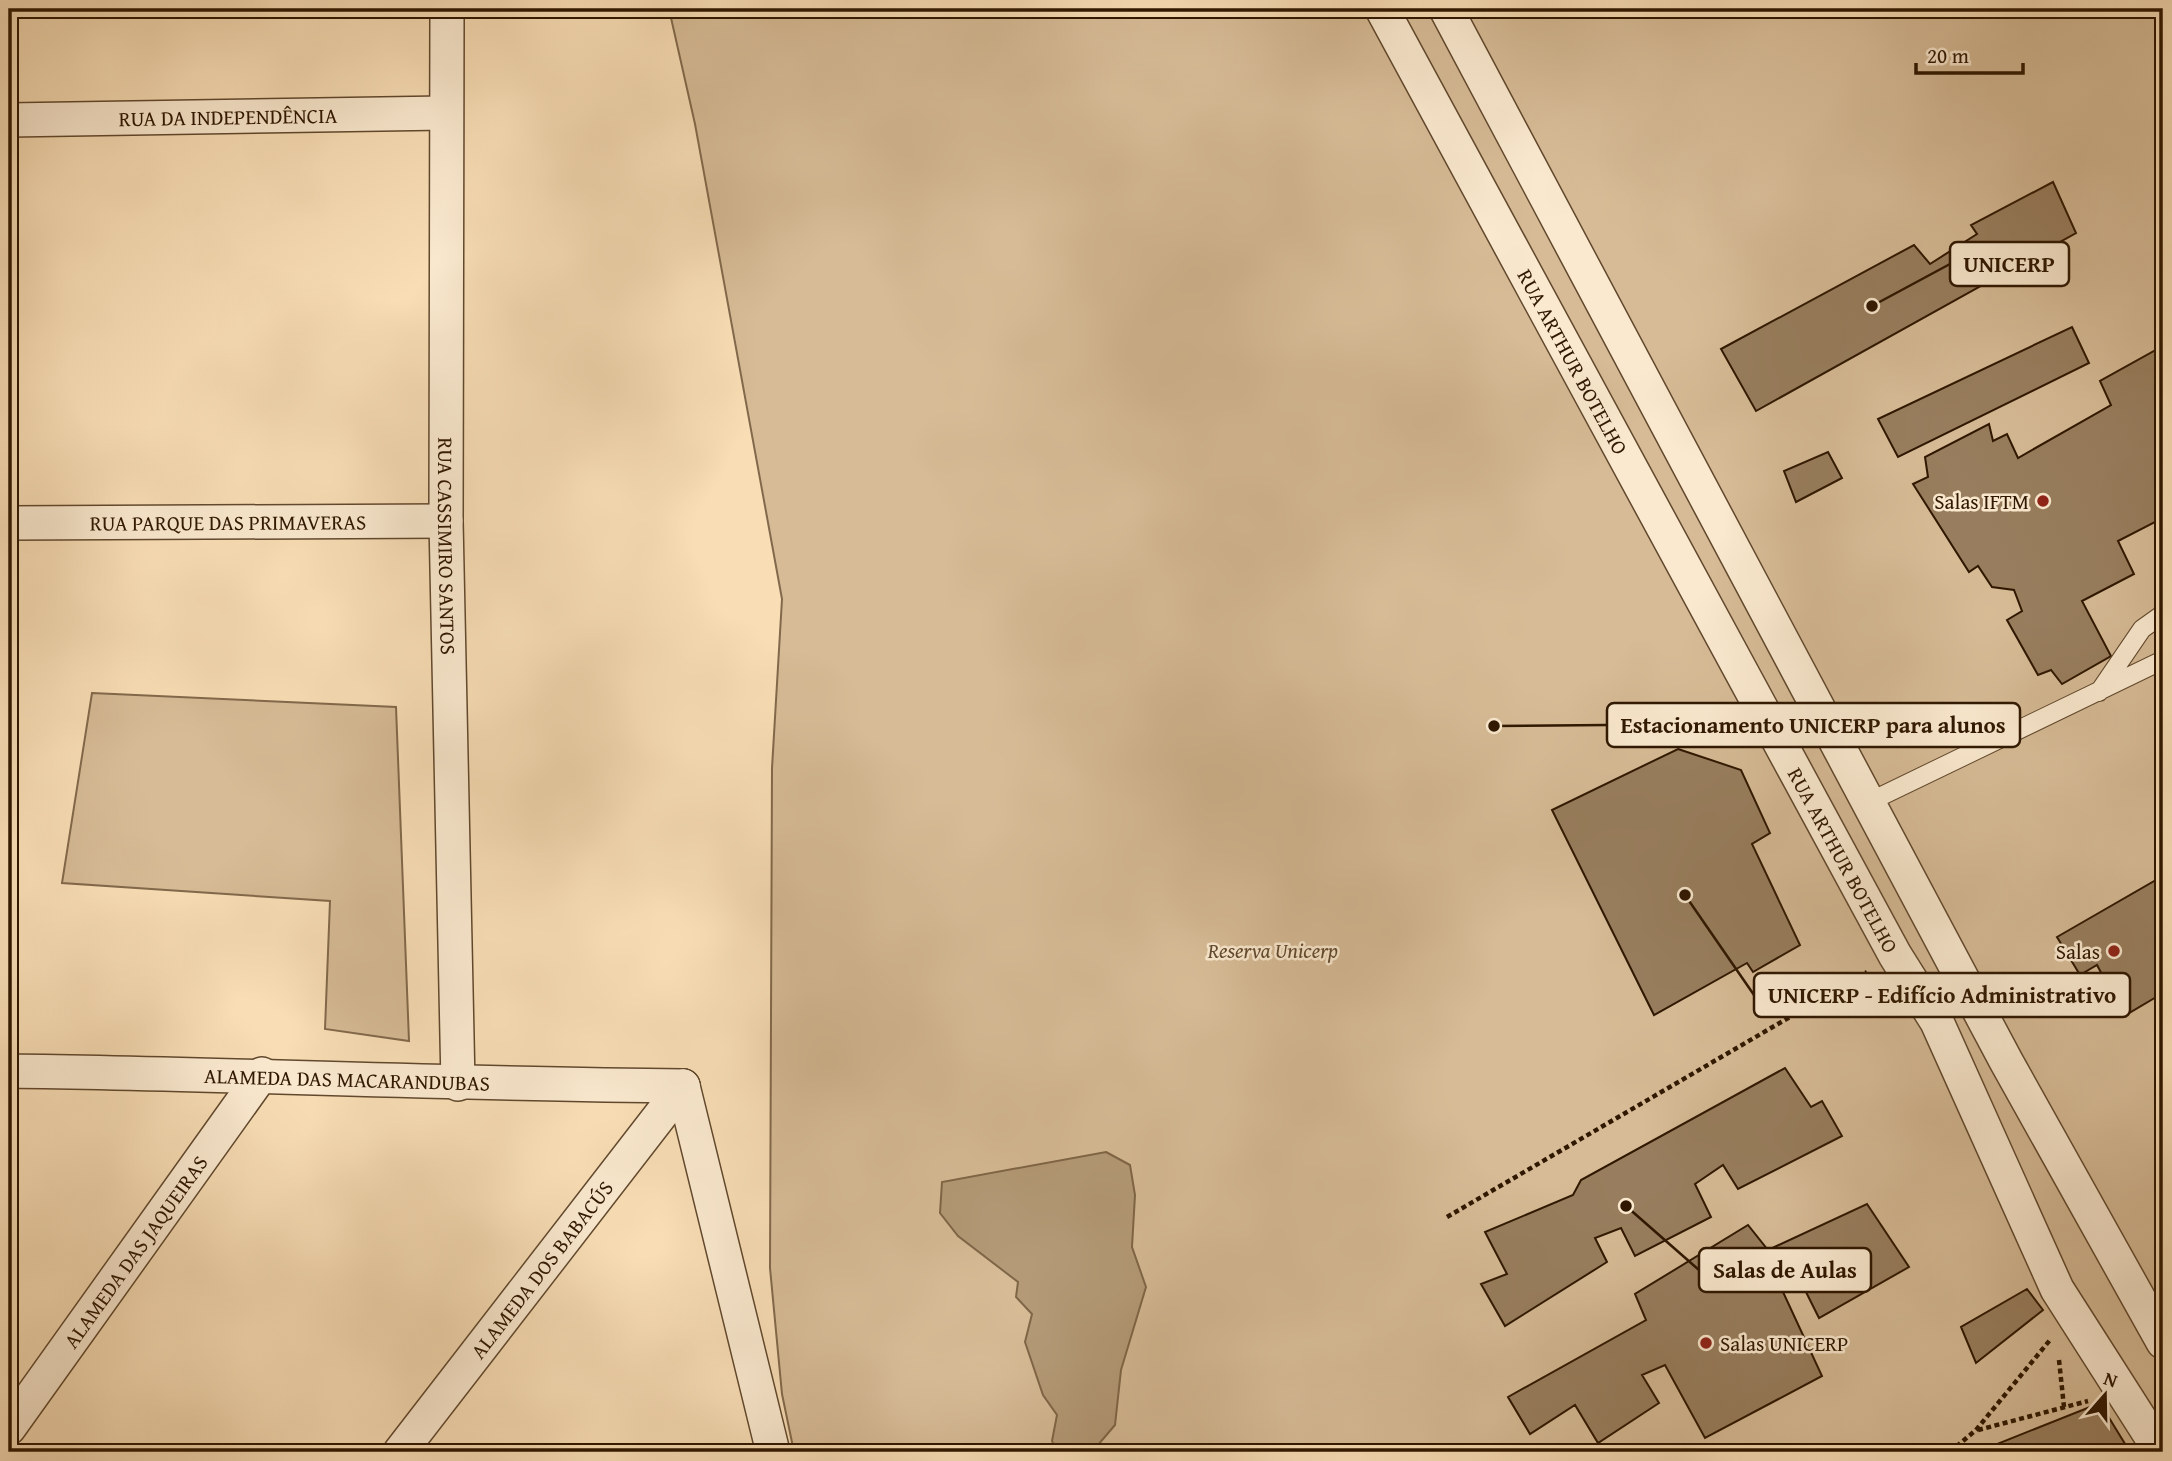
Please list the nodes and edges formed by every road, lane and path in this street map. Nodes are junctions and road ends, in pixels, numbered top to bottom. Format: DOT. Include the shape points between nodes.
graph roads {
  1 [pos="446,9"];
  2 [pos="1382,9"];
  3 [pos="1446,9"];
  4 [pos="445,113"];
  5 [pos="9,120"];
  6 [pos="446,521"];
  7 [pos="9,523"];
  8 [pos="2163,614"];
  9 [pos="2163,660"];
  10 [pos="2099,692"];
  11 [pos="1869,802"];
  12 [pos="1895,955"];
  13 [pos="9,1071"];
  14 [pos="262,1074"];
  15 [pos="458,1084"];
  16 [pos="683,1086"];
  17 [pos="1447,1217"];
  18 [pos="2057,1331"];
  19 [pos="2163,1342"];
  20 [pos="2122,1392"];
  21 [pos="9,1429"];
  22 [pos="1976,1430"];
  23 [pos="400,1452"];
  24 [pos="773,1452"];
  25 [pos="1950,1452"];
  26 [pos="2161,1452"];
  1 -- 4 [label="street, RUA CASSIMIRO SANTOS"];
  2 -- 12 [label="street, RUA ARTHUR BOTELHO"];
  3 -- 11 [label="street"];
  4 -- 5 [label="street, RUA DA INDEPENDÊNCIA"];
  4 -- 6 [label="street, RUA CASSIMIRO SANTOS"];
  6 -- 7 [label="street, RUA PARQUE DAS PRIMAVERAS"];
  6 -- 15 [label="street, RUA CASSIMIRO SANTOS"];
  8 -- 10 [label="lane" via="2141,629"];
  9 -- 10 [label="lane"];
  10 -- 11 [label="lane"];
  11 -- 19 [label="street" via="2006,1061"];
  12 -- 17 [label="path"];
  12 -- 20 [label="street, RUA ARTHUR BOTELHO" via="1937,1022 2057,1290"];
  13 -- 14 [label="street, ALAMEDA DAS MACARANDUBAS"];
  14 -- 15 [label="street, ALAMEDA DAS MACARANDUBAS"];
  14 -- 21 [label="street, ALAMEDA DAS JAQUEIRAS"];
  15 -- 16 [label="street, ALAMEDA DAS MACARANDUBAS"];
  16 -- 23 [label="street, ALAMEDA DOS BABACÚS"];
  16 -- 24 [label="street"];
  18 -- 22 [label="path"];
  20 -- 22 [label="path"];
  20 -- 26 [label="street, RUA ARTHUR BOTELHO"];
  22 -- 25 [label="path"];
}
